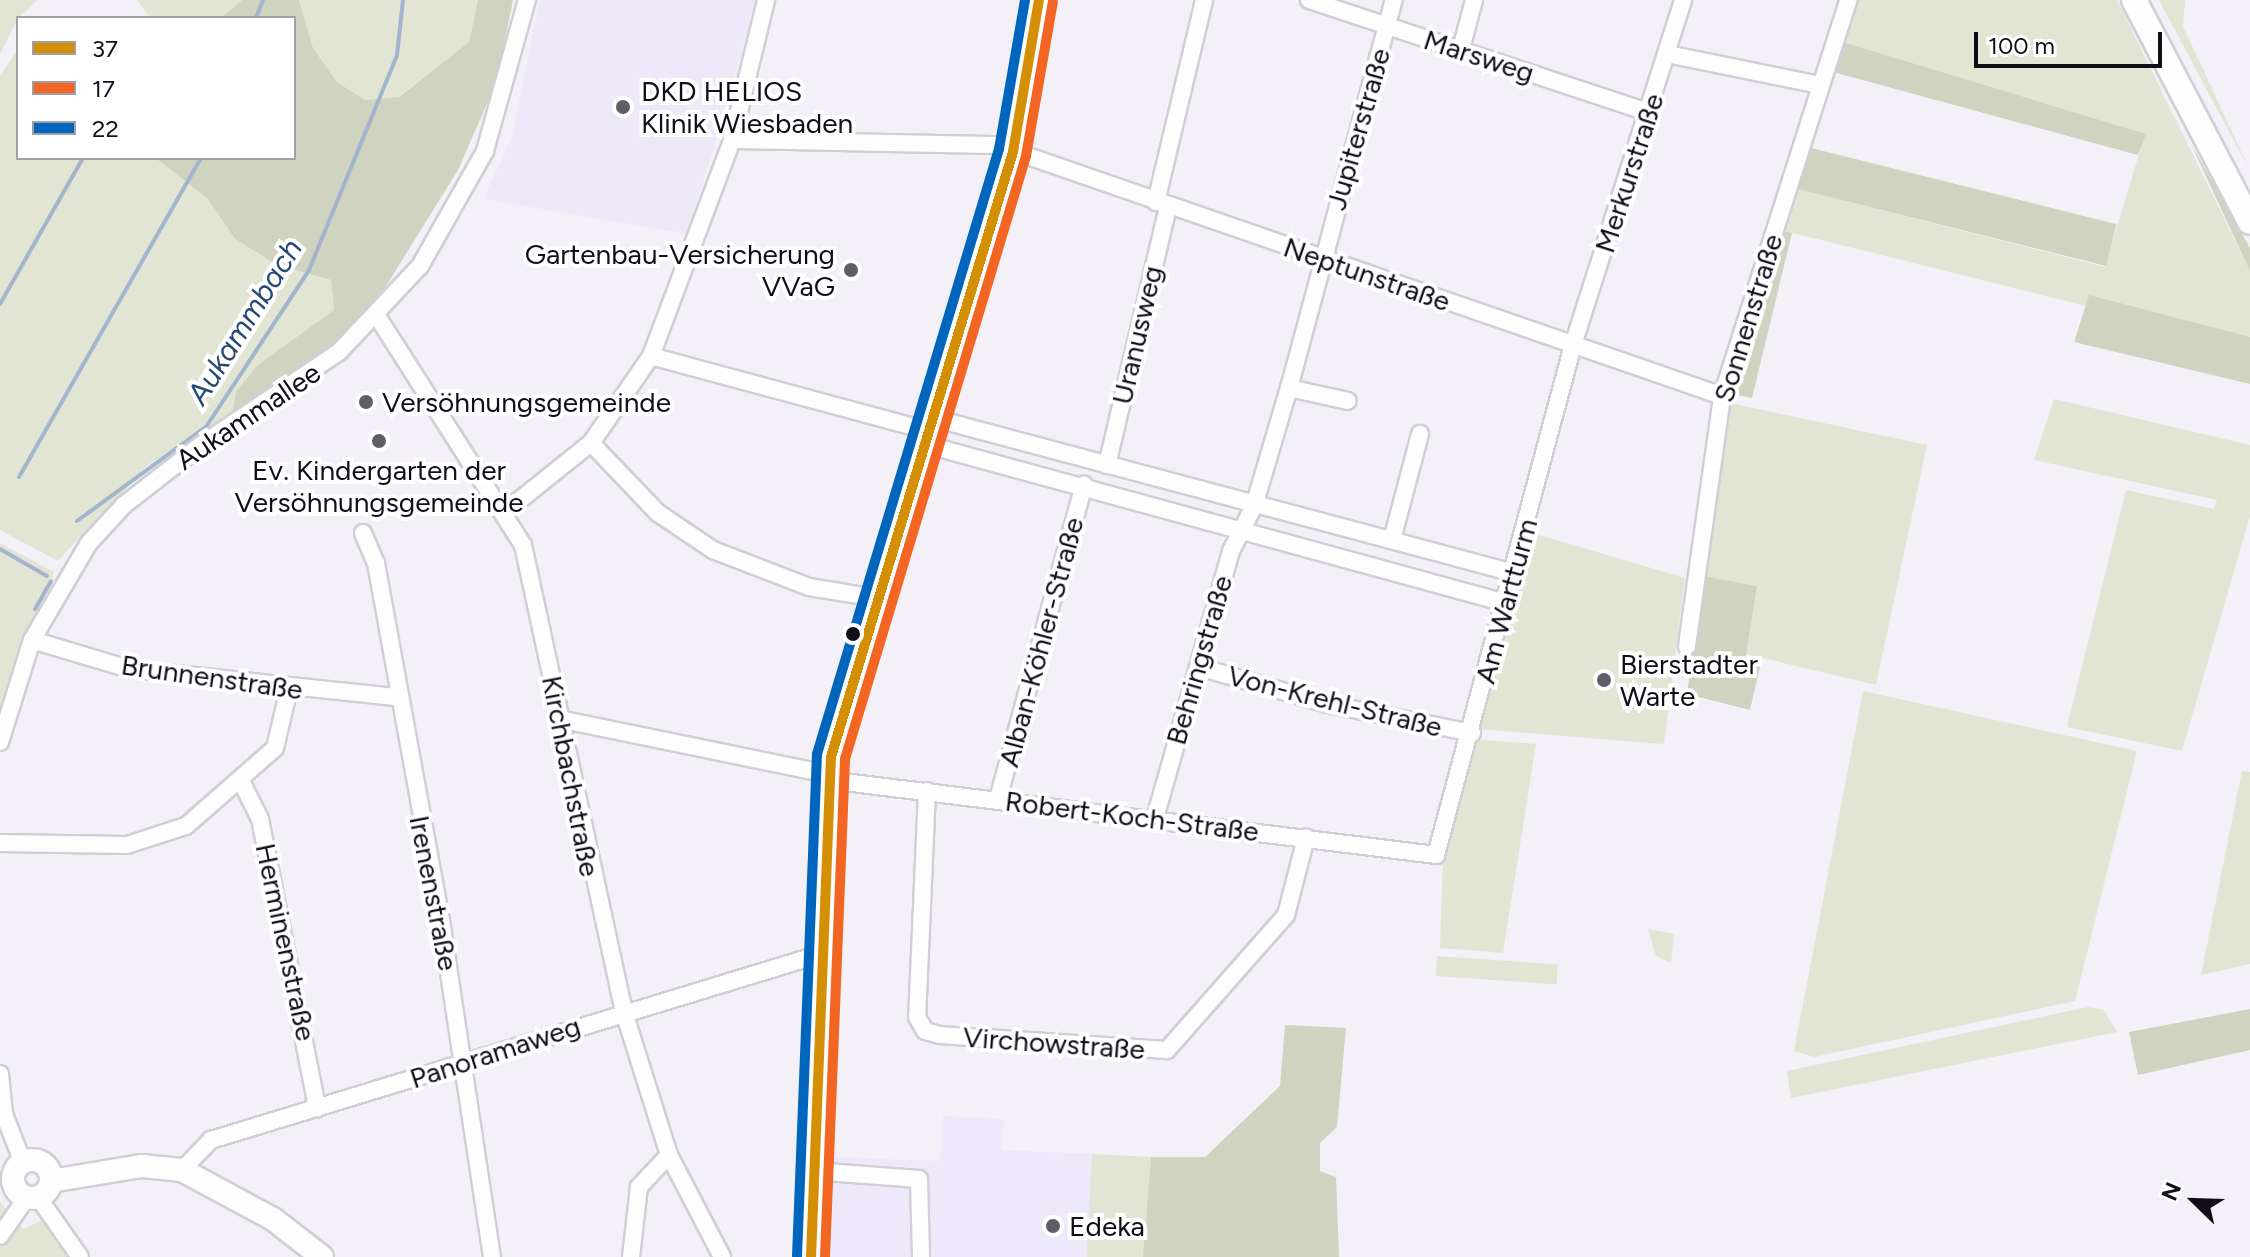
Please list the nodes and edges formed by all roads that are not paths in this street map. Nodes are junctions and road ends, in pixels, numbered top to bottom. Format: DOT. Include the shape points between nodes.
graph roads {
  1 [pos="527,0"];
  2 [pos="766,0"];
  3 [pos="1039,0"];
  4 [pos="1204,0"];
  5 [pos="1309,0"];
  6 [pos="1394,0"];
  7 [pos="1474,0"];
  8 [pos="1683,0"];
  9 [pos="1848,0"];
  10 [pos="2134,0"];
  11 [pos="2152,0"];
  12 [pos="1387,26"];
  13 [pos="1461,49"];
  14 [pos="1667,54"];
  15 [pos="1820,85"];
  16 [pos="1648,112"];
  17 [pos="732,140"];
  18 [pos="1013,152"];
  19 [pos="2250,188"];
  20 [pos="1162,204"];
  21 [pos="2250,222"];
  22 [pos="1323,258"];
  23 [pos="377,316"];
  24 [pos="1573,345"];
  25 [pos="651,356"];
  26 [pos="1289,388"];
  27 [pos="1722,396"];
  28 [pos="1348,401"];
  29 [pos="928,431"];
  30 [pos="1420,434"];
  31 [pos="591,443"];
  32 [pos="1107,465"];
  33 [pos="1084,485"];
  34 [pos="1254,506"];
  35 [pos="506,511"];
  36 [pos="1240,530"];
  37 [pos="363,533"];
  38 [pos="1392,540"];
  39 [pos="1514,573"];
  40 [pos="877,598"];
  41 [pos="1506,603"];
  42 [pos="32,640"];
  43 [pos="1687,646"];
  44 [pos="1199,667"];
  45 [pos="289,689"];
  46 [pos="395,697"];
  47 [pos="559,719"];
  48 [pos="1472,733"];
  49 [pos="0,742"];
  50 [pos="828,777"];
  51 [pos="241,781"];
  52 [pos="927,791"];
  53 [pos="998,799"];
  54 [pos="1155,818"];
  55 [pos="1306,838"];
  56 [pos="0,843"];
  57 [pos="1436,855"];
  58 [pos="821,954"];
  59 [pos="623,1009"];
  60 [pos="465,1064"];
  61 [pos="0,1074"];
  62 [pos="317,1108"];
  63 [pos="669,1155"];
  64 [pos="182,1170"];
  65 [pos="813,1171"];
  66 [pos="25,1183"];
  67 [pos="0,1236"];
  68 [pos="80,1257"];
  69 [pos="322,1257"];
  70 [pos="492,1257"];
  71 [pos="631,1257"];
  72 [pos="722,1257"];
  73 [pos="811,1257"];
  74 [pos="921,1257"];
  1 -- 23 [label="street, Aukammallee" via="508,88 471,181 426,257"];
  2 -- 17 [label="street"];
  3 -- 18 [label="main road"];
  4 -- 20 [label="street, Uranusweg"];
  5 -- 12 [label="street, Marsweg"];
  6 -- 12 [label="street, Jupiterstraße"];
  7 -- 13 [label="street"];
  8 -- 14 [label="street, Merkurstraße"];
  9 -- 15 [label="street, Sonnenstraße"];
  10 -- 21 [label="main road"];
  11 -- 19 [label="main road"];
  12 -- 13 [label="street, Marsweg"];
  12 -- 22 [label="street, Jupiterstraße"];
  13 -- 16 [label="street, Marsweg"];
  14 -- 15 [label="street"];
  14 -- 16 [label="street, Merkurstraße"];
  15 -- 27 [label="street, Sonnenstraße"];
  16 -- 24 [label="street, Merkurstraße"];
  17 -- 18 [label="street, Neptunstraße" via="978,141"];
  17 -- 25 [label="street"];
  18 -- 20 [label="street, Neptunstraße"];
  18 -- 29 [label="main road"];
  20 -- 22 [label="street, Neptunstraße"];
  20 -- 32 [label="street, Uranusweg"];
  22 -- 24 [label="street, Neptunstraße"];
  22 -- 26 [label="street, Jupiterstraße"];
  23 -- 35 [label="street, Kirchbachstraße"];
  23 -- 42 [label="street, Aukammallee" via="294,389 124,505 66,574"];
  24 -- 27 [label="street, Neptunstraße"];
  24 -- 39 [label="street, Am Wartturm"];
  25 -- 29 [label="street"];
  25 -- 31 [label="street"];
  26 -- 28 [label="street"];
  26 -- 34 [label="street, Behringstraße"];
  27 -- 43 [label="street, Sonnenstraße"];
  29 -- 32 [label="street"];
  29 -- 33 [label="street"];
  29 -- 40 [label="main road"];
  30 -- 38 [label="street"];
  31 -- 35 [label="street"];
  31 -- 40 [label="street" via="658,513 713,550 776,578"];
  32 -- 34 [label="street"];
  33 -- 36 [label="street"];
  33 -- 53 [label="street, Alban-Köhler-Straße"];
  34 -- 36 [label="street, Behringstraße"];
  34 -- 38 [label="street"];
  35 -- 47 [label="street, Kirchbachstraße" via="529,562"];
  36 -- 41 [label="street"];
  36 -- 44 [label="street, Behringstraße"];
  37 -- 46 [label="street, Irenenstraße" via="376,563"];
  38 -- 39 [label="street"];
  39 -- 41 [label="street, Am Wartturm"];
  40 -- 50 [label="main road"];
  41 -- 48 [label="street, Am Wartturm"];
  42 -- 45 [label="street, Brunnenstraße" via="129,669"];
  42 -- 49 [label="street, Aukammallee"];
  44 -- 48 [label="street, Von-Krehl-Straße" via="1327,704"];
  44 -- 54 [label="street, Behringstraße"];
  45 -- 46 [label="street, Brunnenstraße"];
  45 -- 51 [label="street" via="281,739"];
  46 -- 60 [label="street, Irenenstraße"];
  47 -- 50 [label="street"];
  47 -- 59 [label="street, Kirchbachstraße"];
  48 -- 57 [label="street, Am Wartturm"];
  50 -- 52 [label="street, Robert-Koch-Straße"];
  50 -- 58 [label="main road"];
  51 -- 56 [label="street" via="159,838 99,847"];
  51 -- 62 [label="street, Herminenstraße" via="260,819"];
  52 -- 53 [label="street, Robert-Koch-Straße"];
  52 -- 55 [label="street, Virchowstraße" via="917,1017 925,1031 940,1035 1167,1050 1286,915"];
  53 -- 54 [label="street, Robert-Koch-Straße"];
  54 -- 55 [label="street, Robert-Koch-Straße"];
  55 -- 57 [label="street, Robert-Koch-Straße"];
  58 -- 59 [label="street, Panoramaweg"];
  58 -- 65 [label="main road"];
  59 -- 60 [label="street, Panoramaweg"];
  59 -- 63 [label="street, Kirchbachstraße"];
  60 -- 62 [label="street, Panoramaweg"];
  60 -- 70 [label="street, Irenenstraße"];
  61 -- 66 [label="street" via="4,1114"];
  62 -- 64 [label="street, Panoramaweg" via="211,1140"];
  63 -- 71 [label="street" via="639,1187"];
  63 -- 72 [label="street, Kirchbachstraße"];
  64 -- 66 [label="main road" via="142,1166"];
  64 -- 69 [label="main road" via="262,1212"];
  65 -- 73 [label="main road"];
  65 -- 74 [label="street" via="919,1179"];
  66 -- 67 [label="street"];
  66 -- 68 [label="street"];
}
